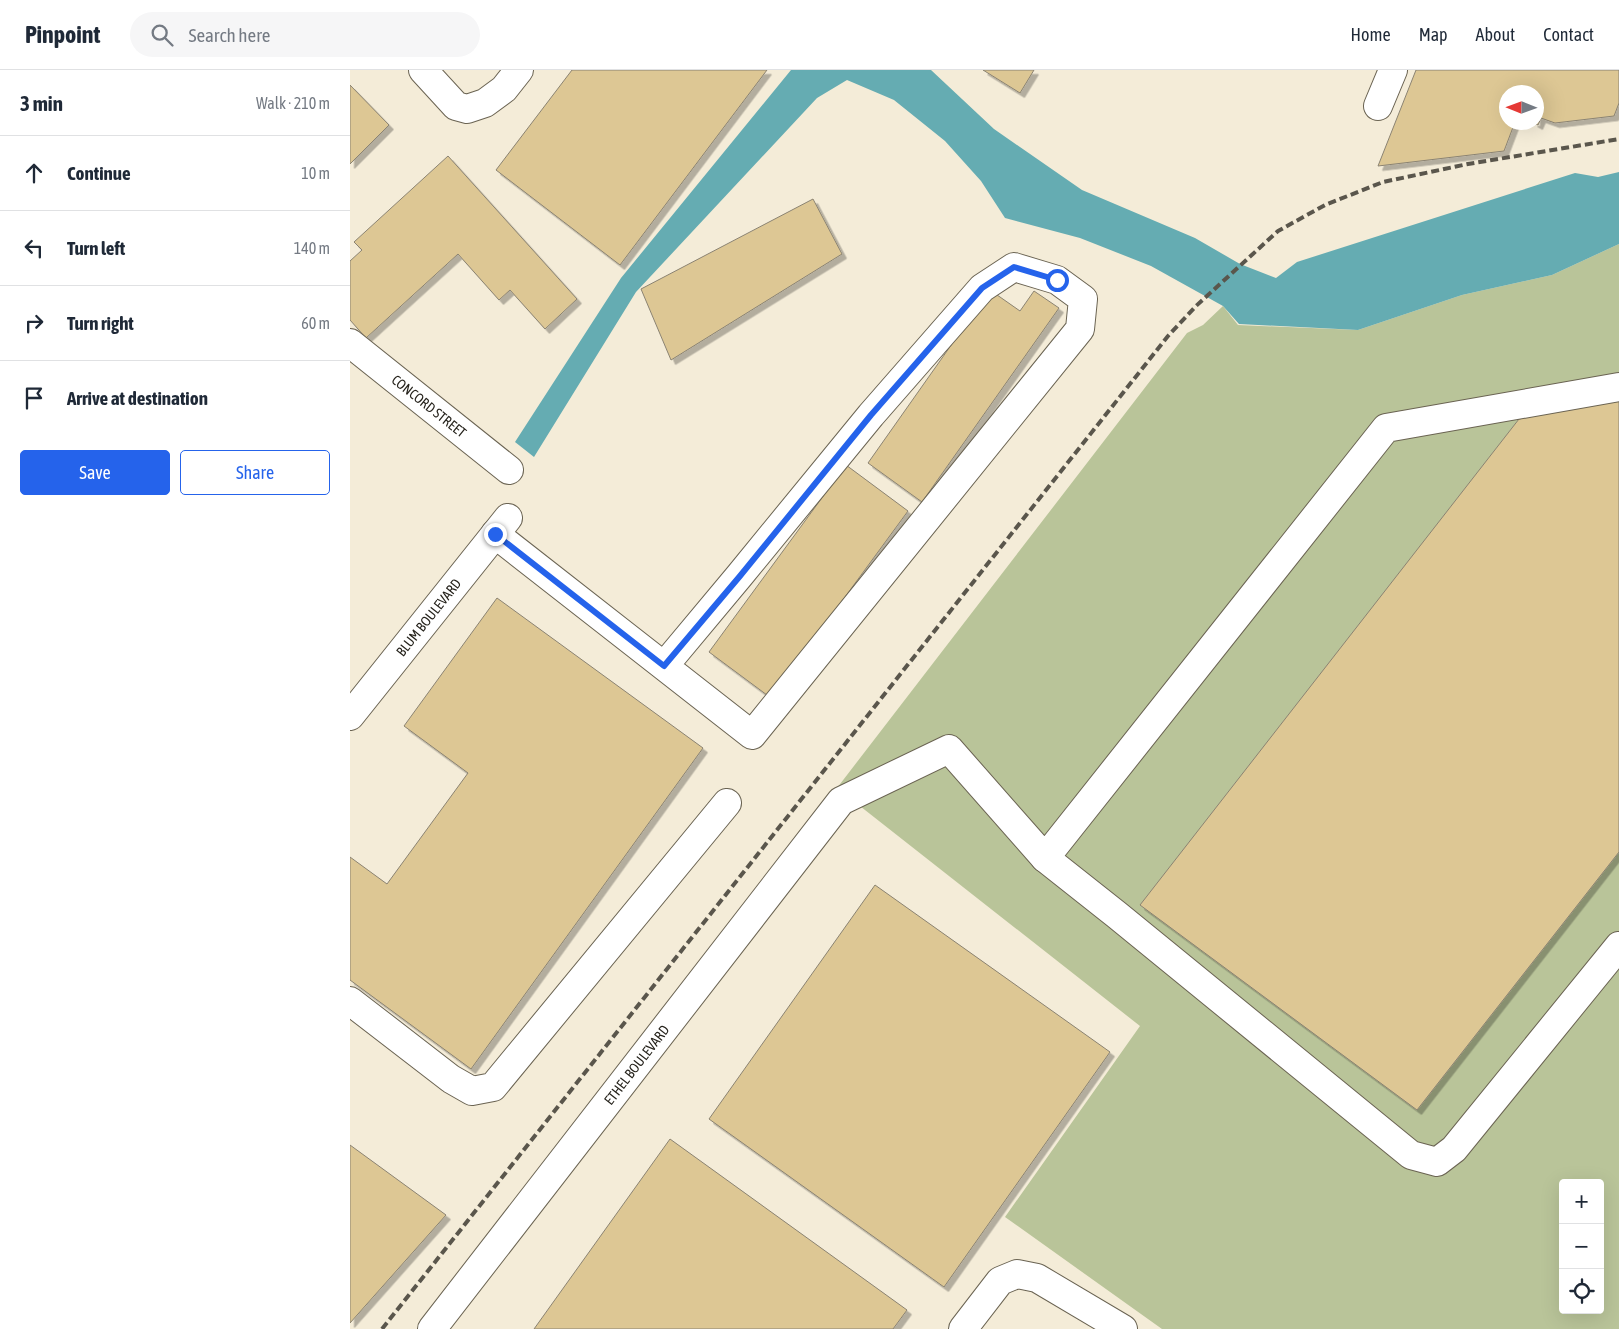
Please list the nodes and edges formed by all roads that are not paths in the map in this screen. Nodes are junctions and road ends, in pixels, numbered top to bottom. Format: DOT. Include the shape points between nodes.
graph roads {
  1 [pos="423,70"];
  2 [pos="519,70"];
  3 [pos="1393,70"];
  4 [pos="1378,106"];
  5 [pos="350,343"];
  6 [pos="1619,387"];
  7 [pos="509,470"];
  8 [pos="664,666"];
  9 [pos="350,716"];
  10 [pos="727,803"];
  11 [pos="1045,858"];
  12 [pos="1619,946"];
  13 [pos="350,1001"];
  14 [pos="975,1325"];
  15 [pos="432,1329"];
  16 [pos="1123,1329"];
  1 -- 2 [label="street" via="456,106 467,109 485,103 504,90"];
  3 -- 4 [label="street"];
  5 -- 7 [label="street, CONCORD STREET"];
  6 -- 11 [label="street" via="1386,428"];
  8 -- 8 [label="street" via="752,735 1080,329 1083,299 1057,280 1014,267 982,288 871,415"];
  8 -- 9 [label="street, BLUM BOULEVARD" via="501,526"];
  10 -- 13 [label="street" via="493,1087 472,1091 451,1079"];
  11 -- 12 [label="street" via="1411,1155 1437,1162 1454,1149"];
  11 -- 15 [label="street, ETHEL BOULEVARD" via="949,749 841,801"];
  14 -- 16 [label="street" via="1000,1281 1017,1274 1037,1278"];
}
